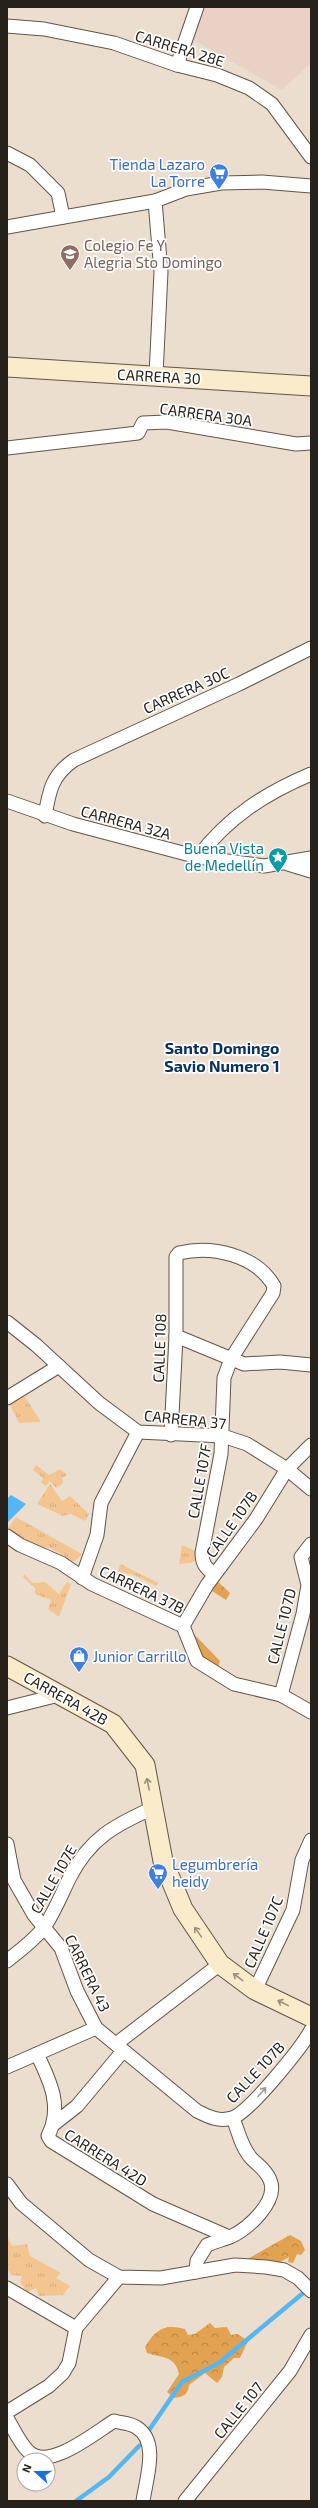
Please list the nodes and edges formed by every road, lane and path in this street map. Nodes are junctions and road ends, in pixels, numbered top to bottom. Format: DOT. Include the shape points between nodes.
graph roads {
  1 [pos="197,7"];
  2 [pos="7,26"];
  3 [pos="177,65"];
  4 [pos="7,153"];
  5 [pos="311,157"];
  6 [pos="311,186"];
  7 [pos="155,202"];
  8 [pos="63,217"];
  9 [pos="7,227"];
  10 [pos="7,367"];
  11 [pos="156,375"];
  12 [pos="311,386"];
  13 [pos="311,443"];
  14 [pos="7,448"];
  15 [pos="311,648"];
  16 [pos="311,774"];
  17 [pos="7,801"];
  18 [pos="45,816"];
  19 [pos="198,856"];
  20 [pos="311,858"];
  21 [pos="286,864"];
  22 [pos="311,871"];
  23 [pos="175,1263"];
  24 [pos="7,1322"];
  25 [pos="176,1336"];
  26 [pos="231,1359"];
  27 [pos="311,1365"];
  28 [pos="59,1366"];
  29 [pos="7,1398"];
  30 [pos="138,1432"];
  31 [pos="171,1435"];
  32 [pos="223,1436"];
  33 [pos="311,1445"];
  34 [pos="287,1469"];
  35 [pos="311,1489"];
  36 [pos="7,1536"];
  37 [pos="311,1544"];
  38 [pos="214,1574"];
  39 [pos="82,1578"];
  40 [pos="183,1626"];
  41 [pos="7,1666"];
  42 [pos="59,1695"];
  43 [pos="281,1695"];
  44 [pos="7,1708"];
  45 [pos="311,1712"];
  46 [pos="153,1808"];
  47 [pos="311,1843"];
  48 [pos="7,1844"];
  49 [pos="45,1927"];
  50 [pos="7,1962"];
  51 [pos="220,1964"];
  52 [pos="255,1990"];
  53 [pos="311,2017"];
  54 [pos="96,2028"];
  55 [pos="311,2030"];
  56 [pos="120,2048"];
  57 [pos="37,2054"];
  58 [pos="7,2068"];
  59 [pos="233,2118"];
  60 [pos="213,2120"];
  61 [pos="54,2124"];
  62 [pos="7,2184"];
  63 [pos="229,2237"];
  64 [pos="196,2272"];
  65 [pos="119,2277"];
  66 [pos="7,2288"];
  67 [pos="311,2291"];
  68 [pos="76,2328"];
  69 [pos="311,2335"];
  70 [pos="7,2412"];
  71 [pos="7,2418"];
  72 [pos="143,2501"];
  73 [pos="185,2501"];
  1 -- 3 [label="street"];
  2 -- 3 [label="street, CARRERA 28E" via="44,29 98,40"];
  3 -- 5 [label="street, CARRERA 28E" via="217,75 249,88 272,104"];
  4 -- 8 [label="street" via="30,166 58,193"];
  6 -- 7 [label="street" via="262,182 220,183 186,189"];
  7 -- 8 [label="street"];
  7 -- 11 [label="street" via="161,272"];
  8 -- 9 [label="street"];
  10 -- 11 [label="street, CARRERA 30"];
  11 -- 12 [label="street, CARRERA 30"];
  13 -- 14 [label="street, CARRERA 30A" via="296,444 167,422 143,423 138,433"];
  15 -- 18 [label="street, CARRERA 30C" via="74,760 60,769 54,780"];
  16 -- 19 [label="street" via="287,784 246,808 213,837"];
  17 -- 18 [label="street, CARRERA 32A"];
  18 -- 19 [label="street, CARRERA 32A"];
  19 -- 21 [label="street, CARRERA 32A" via="264,866"];
  20 -- 21 [label="street, CARRERA 32A"];
  21 -- 22 [label="street"];
  23 -- 25 [label="street, CALLE 108"];
  23 -- 26 [label="street, CALLE 107F" via="179,1253 216,1251 254,1265 272,1281 273,1293"];
  24 -- 28 [label="street, CARRERA 37"];
  25 -- 26 [label="street"];
  25 -- 31 [label="street, CALLE 108"];
  26 -- 27 [label="street" via="254,1364 280,1362"];
  26 -- 32 [label="street, CALLE 107F" via="224,1378"];
  28 -- 29 [label="street"];
  28 -- 30 [label="street, CARRERA 37"];
  30 -- 31 [label="street, CARRERA 37"];
  30 -- 39 [label="street" via="101,1503 97,1535"];
  31 -- 32 [label="street, CARRERA 37"];
  32 -- 34 [label="street, CARRERA 37" via="248,1444"];
  32 -- 38 [label="street, CALLE 107F" via="219,1472 202,1554 202,1561"];
  33 -- 34 [label="street, CALLE 107B"];
  34 -- 35 [label="street, CARRERA 37"];
  34 -- 38 [label="street, CALLE 107B" via="256,1519"];
  36 -- 39 [label="street, CARRERA 37B" via="20,1545 61,1563"];
  37 -- 43 [label="street, CALLE 107D" via="302,1557 308,1585 303,1614"];
  38 -- 40 [label="street, CALLE 107B"];
  39 -- 40 [label="street, CARRERA 37B"];
  40 -- 43 [label="street, CARRERA 37B" via="197,1661 234,1684"];
  41 -- 42 [label="street, CARRERA 42B"];
  42 -- 44 [label="street"];
  46 -- 42 [label="street, CARRERA 42B, one-way" via="145,1765 113,1724"];
  43 -- 45 [label="street, CARRERA 37B"];
  46 -- 49 [label="street, CALLE 107E" via="120,1823 100,1836 86,1851"];
  51 -- 46 [label="street, CARRERA 42B, one-way" via="183,1909 163,1861"];
  47 -- 52 [label="street, CALLE 107C" via="302,1860 293,1910"];
  48 -- 49 [label="street, CARRERA 43" via="14,1880 34,1915"];
  49 -- 50 [label="street, CALLE 107E"];
  49 -- 54 [label="street, CARRERA 43" via="61,1948 77,1991"];
  52 -- 51 [label="street, CARRERA 42B, one-way"];
  51 -- 56 [label="street, CALLE 107C"];
  53 -- 52 [label="street, CARRERA 42B, one-way"];
  54 -- 56 [label="street, CARRERA 43"];
  54 -- 57 [label="street"];
  59 -- 55 [label="street, CALLE 107B, one-way" via="252,2103 305,2042"];
  56 -- 60 [label="street, CARRERA 43" via="197,2111"];
  56 -- 61 [label="street, CALLE 107C" via="77,2106"];
  57 -- 58 [label="street"];
  57 -- 61 [label="street, CARRERA 42D" via="56,2100"];
  59 -- 60 [label="street, CALLE 107B"];
  59 -- 63 [label="street" via="251,2158 264,2169 270,2180 272,2196 242,2230"];
  61 -- 63 [label="street, CARRERA 42D" via="48,2136 51,2142 153,2204"];
  62 -- 65 [label="street" via="21,2203 89,2260"];
  63 -- 64 [label="street" via="207,2245 197,2260"];
  64 -- 65 [label="street" via="161,2278"];
  64 -- 67 [label="street" via="235,2265 266,2266 284,2270 298,2278"];
  65 -- 68 [label="street"];
  66 -- 68 [label="street"];
  68 -- 70 [label="street" via="69,2363 63,2373 49,2386"];
  69 -- 73 [label="street, CALLE 107" via="290,2371"];
  71 -- 72 [label="street" via="28,2452 37,2457 47,2458 61,2454 114,2421 136,2427 146,2438 150,2452"];
}
